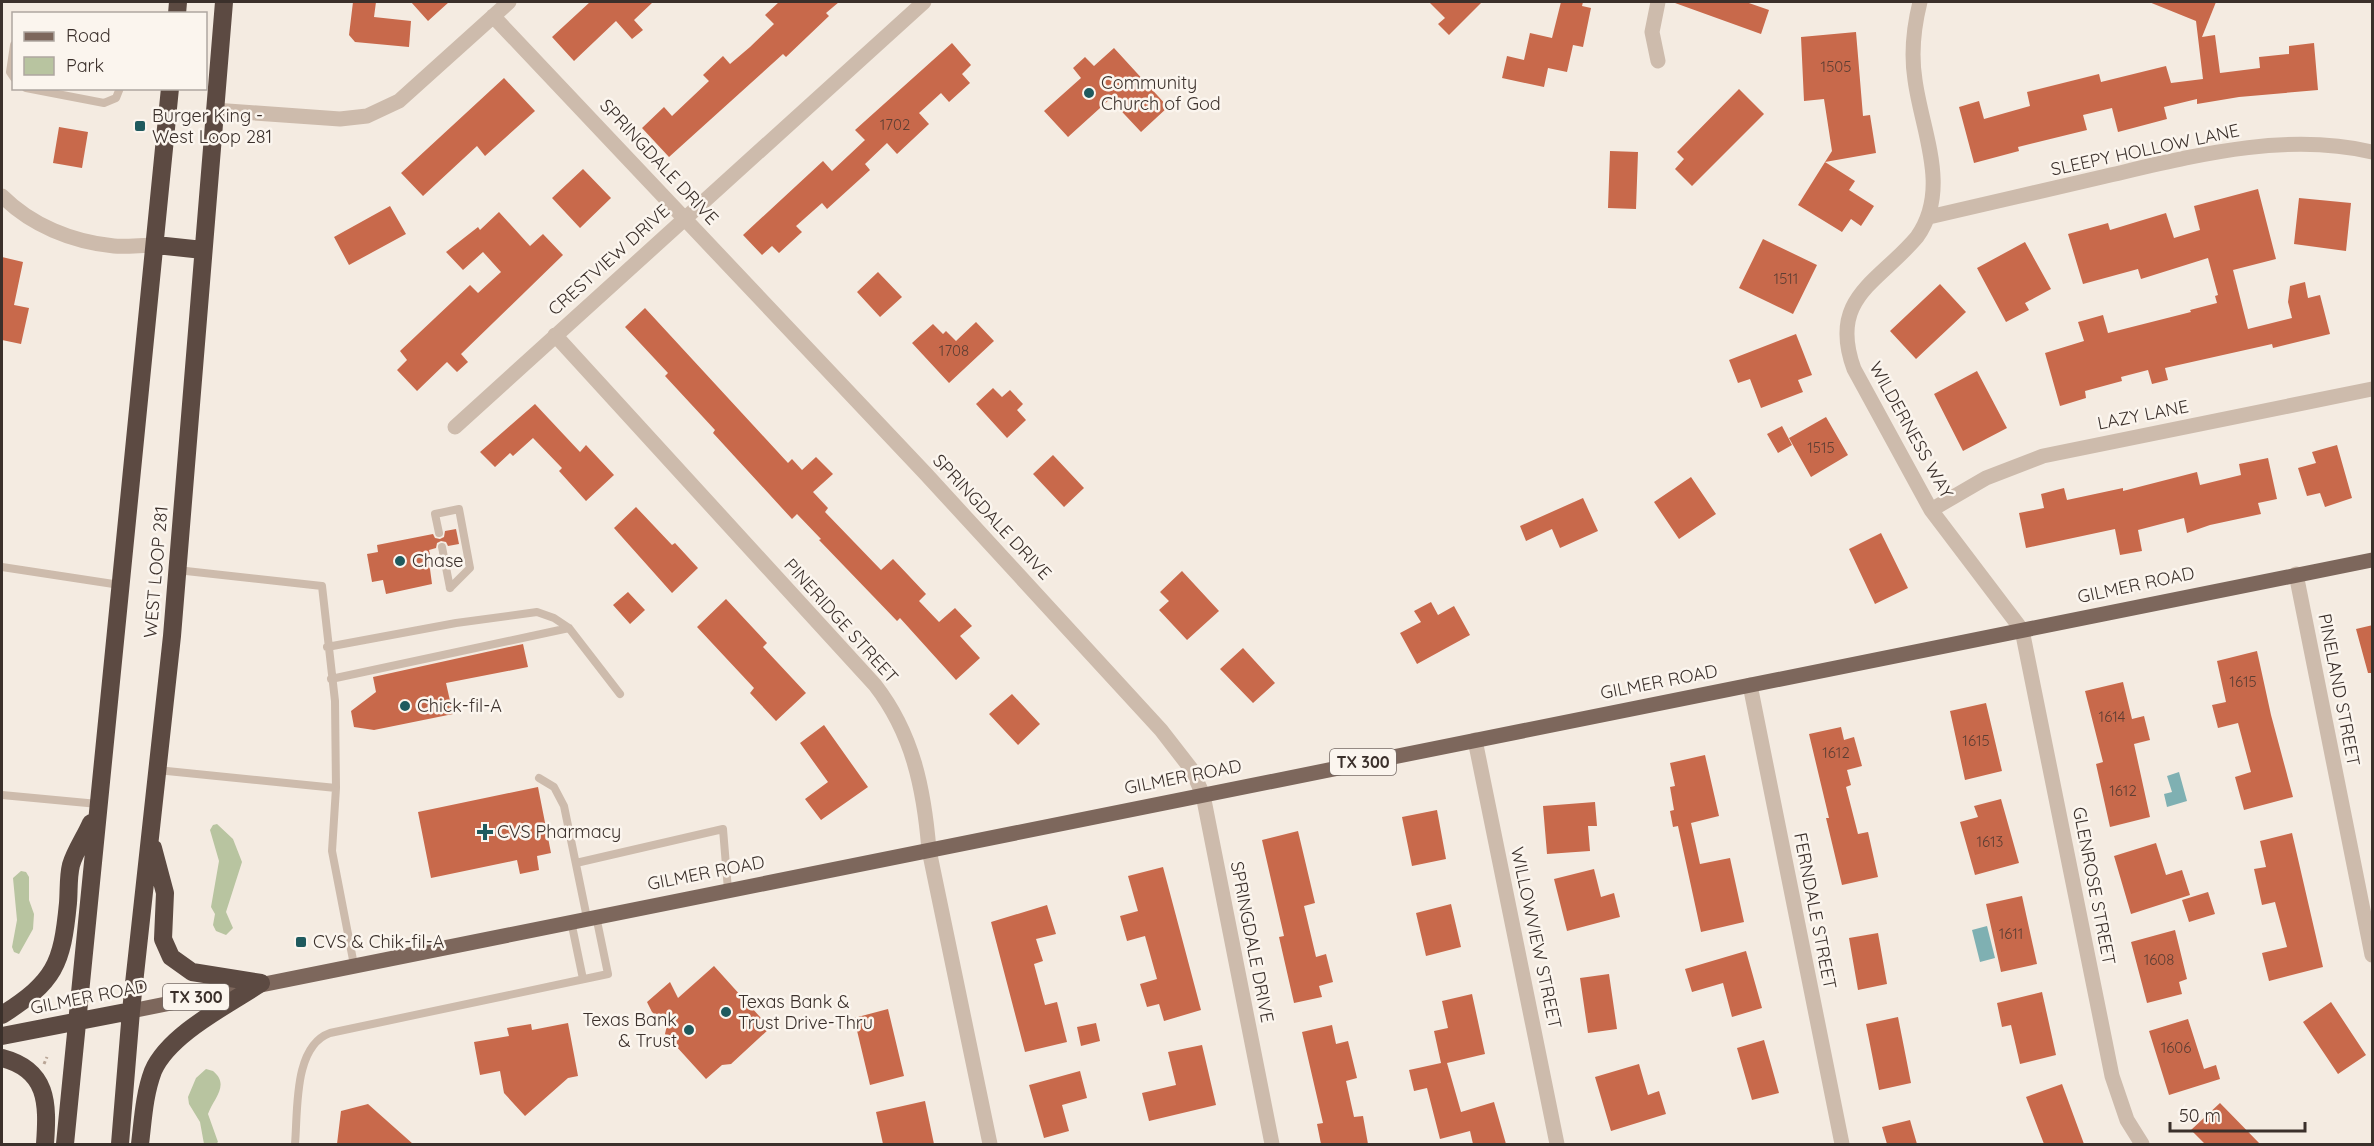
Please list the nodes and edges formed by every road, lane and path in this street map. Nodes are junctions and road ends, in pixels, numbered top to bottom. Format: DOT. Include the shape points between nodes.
graph roads {
  1 [pos="224,2"];
  2 [pos="509,2"];
  3 [pos="924,2"];
  4 [pos="1658,2"];
  5 [pos="1920,2"];
  6 [pos="493,16"];
  7 [pos="212,56"];
  8 [pos="12,58"];
  9 [pos="1658,61"];
  10 [pos="12,75"];
  11 [pos="36,90"];
  12 [pos="119,90"];
  13 [pos="170,90"];
  14 [pos="214,110"];
  15 [pos="2373,152"];
  16 [pos="2,196"];
  17 [pos="1929,217"];
  18 [pos="684,218"];
  19 [pos="156,245"];
  20 [pos="203,250"];
  21 [pos="555,335"];
  22 [pos="2373,389"];
  23 [pos="455,427"];
  24 [pos="1931,510"];
  25 [pos="439,533"];
  26 [pos="442,547"];
  27 [pos="2373,560"];
  28 [pos="2,567"];
  29 [pos="177,570"];
  30 [pos="2296,574"];
  31 [pos="120,585"];
  32 [pos="569,628"];
  33 [pos="2022,630"];
  34 [pos="327,647"];
  35 [pos="331,679"];
  36 [pos="1750,685"];
  37 [pos="620,694"];
  38 [pos="1475,740"];
  39 [pos="157,770"];
  40 [pos="539,778"];
  41 [pos="336,788"];
  42 [pos="2,795"];
  43 [pos="1203,795"];
  44 [pos="97,808"];
  45 [pos="150,835"];
  46 [pos="929,850"];
  47 [pos="576,863"];
  48 [pos="728,890"];
  49 [pos="591,917"];
  50 [pos="571,921"];
  51 [pos="2373,955"];
  52 [pos="354,965"];
  53 [pos="583,979"];
  54 [pos="261,983"];
  55 [pos="131,1011"];
  56 [pos="2,1015"];
  57 [pos="78,1021"];
  58 [pos="2,1036"];
  59 [pos="2,1058"];
  60 [pos="45,1144"];
  61 [pos="64,1144"];
  62 [pos="120,1144"];
  63 [pos="140,1144"];
  64 [pos="295,1144"];
  65 [pos="990,1144"];
  66 [pos="1272,1144"];
  67 [pos="1557,1144"];
  68 [pos="1842,1144"];
  69 [pos="2142,1144"];
  1 -- 7 [label="highway, WEST LOOP 281"];
  2 -- 6 [label="street"];
  3 -- 18 [label="street, CRESTVIEW DRIVE"];
  4 -- 9 [label="street" via="1652,32"];
  5 -- 17 [label="street, WILDERNESS WAY" via="1913,65 1934,175"];
  6 -- 14 [label="street" via="399,101 378,113 340,119"];
  6 -- 18 [label="street, SPRINGDALE DRIVE"];
  7 -- 14 [label="highway, WEST LOOP 281"];
  8 -- 10 [label="lane"];
  11 -- 12 [label="lane" via="104,103 116,98"];
  13 -- 19 [label="highway, WEST LOOP 281"];
  14 -- 20 [label="highway, WEST LOOP 281"];
  15 -- 17 [label="street, SLEEPY HOLLOW LANE" via="2324,146 2261,146 2163,163"];
  16 -- 19 [label="street" via="29,220 72,237 114,246"];
  17 -- 24 [label="street, WILDERNESS WAY" via="1909,246 1858,296 1846,332 1854,369"];
  18 -- 21 [label="street, CRESTVIEW DRIVE"];
  18 -- 43 [label="street, SPRINGDALE DRIVE" via="925,472 1161,730 1192,770"];
  19 -- 20 [label="highway"];
  19 -- 31 [label="highway, WEST LOOP 281"];
  20 -- 29 [label="highway, WEST LOOP 281"];
  21 -- 23 [label="street, CRESTVIEW DRIVE"];
  21 -- 46 [label="street, PINERIDGE STREET" via="882,694 914,756 926,812"];
  22 -- 24 [label="street, LAZY LANE" via="2043,456 1986,478"];
  24 -- 33 [label="street, WILDERNESS WAY"];
  25 -- 26 [label="lane" via="435,514 459,509 470,568 450,588"];
  27 -- 30 [label="main road, GILMER ROAD / TX 300"];
  28 -- 31 [label="lane"];
  29 -- 34 [label="lane" via="321,586"];
  29 -- 39 [label="highway, WEST LOOP 281"];
  30 -- 33 [label="main road, GILMER ROAD / TX 300"];
  30 -- 51 [label="street, PINELAND STREET"];
  31 -- 44 [label="highway, WEST LOOP 281"];
  32 -- 34 [label="lane" via="554,618 530,611"];
  32 -- 35 [label="lane"];
  32 -- 37 [label="lane"];
  33 -- 36 [label="main road, GILMER ROAD / TX 300"];
  33 -- 69 [label="street, GLENROSE STREET" via="2112,1076 2127,1120"];
  34 -- 35 [label="lane"];
  35 -- 41 [label="lane"];
  36 -- 38 [label="main road, GILMER ROAD / TX 300"];
  36 -- 68 [label="street, FERNDALE STREET"];
  38 -- 43 [label="main road, GILMER ROAD / TX 300"];
  38 -- 67 [label="street, WILLOWVIEW STREET"];
  39 -- 41 [label="lane"];
  39 -- 45 [label="highway, WEST LOOP 281"];
  40 -- 47 [label="lane" via="550,783 561,798"];
  41 -- 52 [label="lane" via="332,851"];
  42 -- 44 [label="lane"];
  43 -- 46 [label="main road, GILMER ROAD / TX 300"];
  43 -- 66 [label="street, SPRINGDALE DRIVE"];
  44 -- 56 [label="highway" via="71,866 60,959 33,994"];
  44 -- 57 [label="highway, WEST LOOP 281"];
  45 -- 54 [label="highway" via="165,893 162,931 171,957 192,972"];
  45 -- 55 [label="highway, WEST LOOP 281"];
  46 -- 48 [label="main road, GILMER ROAD / TX 300"];
  46 -- 65 [label="street, PINERIDGE STREET"];
  47 -- 48 [label="lane" via="723,829"];
  47 -- 49 [label="lane"];
  48 -- 49 [label="main road, GILMER ROAD / TX 300"];
  49 -- 50 [label="main road, GILMER ROAD / TX 300"];
  49 -- 53 [label="lane" via="608,974"];
  50 -- 52 [label="main road, GILMER ROAD / TX 300"];
  50 -- 53 [label="lane"];
  52 -- 54 [label="main road, GILMER ROAD / TX 300"];
  53 -- 64 [label="lane" via="326,1034 311,1047 303,1067"];
  54 -- 55 [label="main road, GILMER ROAD / TX 300"];
  54 -- 63 [label="highway" via="193,1028 163,1055 146,1094"];
  55 -- 57 [label="highway, GILMER ROAD / TX 300"];
  55 -- 62 [label="highway, WEST LOOP 281"];
  57 -- 58 [label="highway, GILMER ROAD / TX 300"];
  57 -- 61 [label="highway, WEST LOOP 281"];
  59 -- 60 [label="highway" via="25,1068 39,1082 46,1104"];
}
